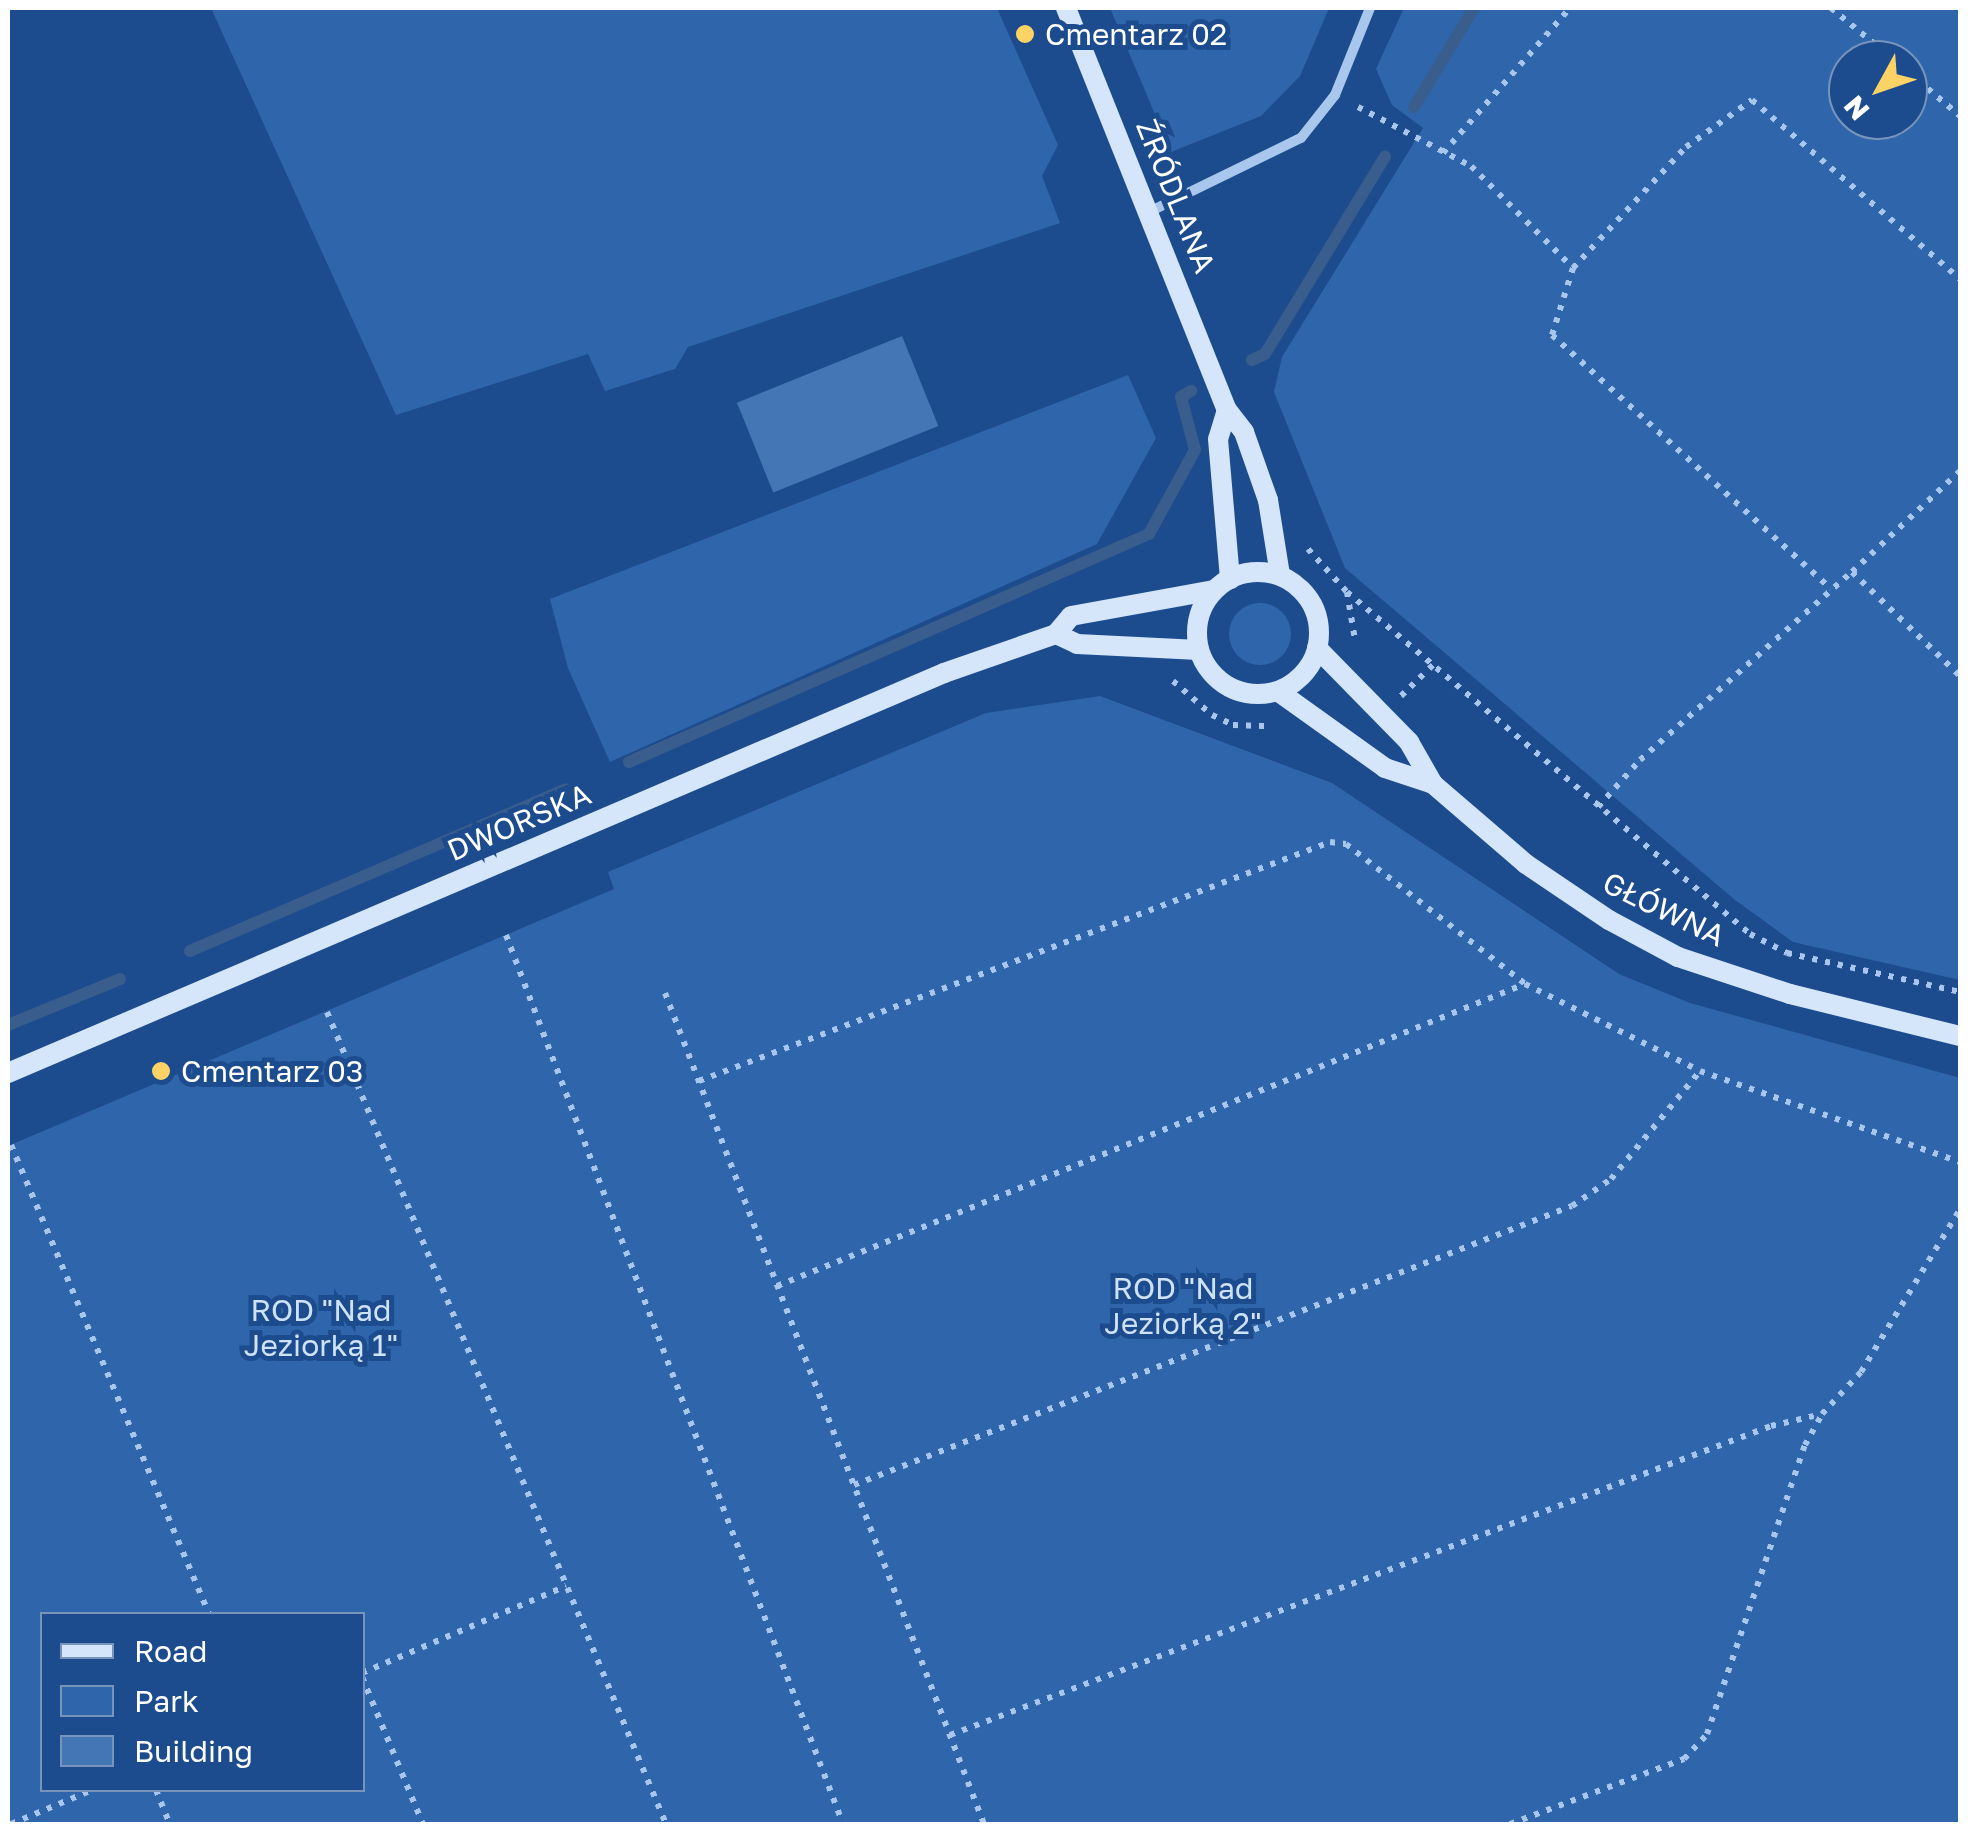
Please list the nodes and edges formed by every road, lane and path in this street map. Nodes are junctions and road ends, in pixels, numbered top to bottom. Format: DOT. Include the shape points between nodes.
graph roads {
  1 [pos="1066,8"];
  2 [pos="1370,8"];
  3 [pos="1570,8"];
  4 [pos="1831,8"];
  5 [pos="1870,40"];
  6 [pos="1928,89"];
  7 [pos="1335,94"];
  8 [pos="1960,116"];
  9 [pos="1443,153"];
  10 [pos="1151,211"];
  11 [pos="1573,268"];
  12 [pos="1960,279"];
  13 [pos="1227,410"];
  14 [pos="1960,471"];
  15 [pos="1852,572"];
  16 [pos="1280,575"];
  17 [pos="1222,585"];
  18 [pos="1831,589"];
  19 [pos="1346,592"];
  20 [pos="1056,634"];
  21 [pos="1317,648"];
  22 [pos="1200,650"];
  23 [pos="1433,665"];
  24 [pos="1960,676"];
  25 [pos="1164,677"];
  26 [pos="1389,688"];
  27 [pos="1279,692"];
  28 [pos="1275,726"];
  29 [pos="1433,784"];
  30 [pos="1598,807"];
  31 [pos="506,935"];
  32 [pos="1525,984"];
  33 [pos="1960,992"];
  34 [pos="665,993"];
  35 [pos="326,1012"];
  36 [pos="1960,1036"];
  37 [pos="1700,1071"];
  38 [pos="8,1073"];
  39 [pos="699,1080"];
  40 [pos="11,1145"];
  41 [pos="1960,1162"];
  42 [pos="1960,1209"];
  43 [pos="778,1286"];
  44 [pos="1822,1414"];
  45 [pos="854,1485"];
  46 [pos="566,1586"];
  47 [pos="207,1612"];
  48 [pos="365,1674"];
  49 [pos="365,1682"];
  50 [pos="950,1735"];
  51 [pos="87,1792"];
  52 [pos="157,1792"];
  53 [pos="11,1824"];
  54 [pos="170,1824"];
  55 [pos="423,1824"];
  56 [pos="666,1824"];
  57 [pos="842,1824"];
  58 [pos="984,1824"];
  59 [pos="1510,1824"];
  1 -- 10 [label="main road, ŹRÓDLANA"];
  2 -- 7 [label="street"];
  3 -- 9 [label="path"];
  4 -- 5 [label="path"];
  6 -- 8 [label="path"];
  7 -- 9 [label="path"];
  7 -- 10 [label="street" via="1301,138"];
  9 -- 11 [label="path" via="1471,166"];
  10 -- 13 [label="main road, ŹRÓDLANA"];
  11 -- 12 [label="path" via="1686,147 1752,100"];
  11 -- 18 [label="path" via="1552,335"];
  13 -- 16 [label="main road, ŹRÓDLANA" via="1244,432 1268,500"];
  13 -- 17 [label="main road, ŹRÓDLANA" via="1218,439"];
  14 -- 15 [label="path"];
  15 -- 18 [label="path"];
  15 -- 24 [label="path"];
  16 -- 17 [label="main road" via="1256,572"];
  16 -- 21 [label="main road" via="1307,596 1316,614"];
  17 -- 20 [label="main road, DWORSKA" via="1071,616"];
  17 -- 22 [label="main road" via="1201,612"];
  18 -- 30 [label="path" via="1640,760"];
  19 -- 23 [label="path"];
  20 -- 22 [label="main road" via="1077,644"];
  20 -- 38 [label="main road, DWORSKA" via="944,673"];
  21 -- 27 [label="main road" via="1306,672"];
  21 -- 29 [label="main road, GŁÓWNA" via="1409,742"];
  22 -- 27 [label="main road" via="1215,676 1232,688"];
  23 -- 26 [label="path" via="1399,698"];
  23 -- 30 [label="path"];
  25 -- 28 [label="path" via="1212,715 1233,724"];
  27 -- 29 [label="main road, GŁÓWNA" via="1384,768"];
  29 -- 36 [label="main road, GŁÓWNA" via="1564,892 1678,957 1790,994"];
  30 -- 33 [label="path" via="1725,916 1787,953"];
  31 -- 57 [label="path"];
  32 -- 37 [label="path"];
  32 -- 39 [label="path" via="1346,844 1330,842"];
  32 -- 43 [label="path"];
  34 -- 39 [label="path"];
  35 -- 46 [label="path"];
  37 -- 41 [label="path"];
  37 -- 45 [label="path" via="1610,1179 1572,1206"];
  39 -- 43 [label="path"];
  40 -- 47 [label="path"];
  42 -- 44 [label="path" via="1861,1372"];
  43 -- 45 [label="path"];
  44 -- 50 [label="path" via="1771,1426"];
  44 -- 59 [label="path" via="1805,1445 1707,1734 1684,1759"];
  45 -- 50 [label="path"];
  46 -- 48 [label="path"];
  46 -- 56 [label="path"];
  49 -- 55 [label="path"];
  50 -- 58 [label="path"];
  51 -- 53 [label="path"];
  52 -- 54 [label="path"];
}
